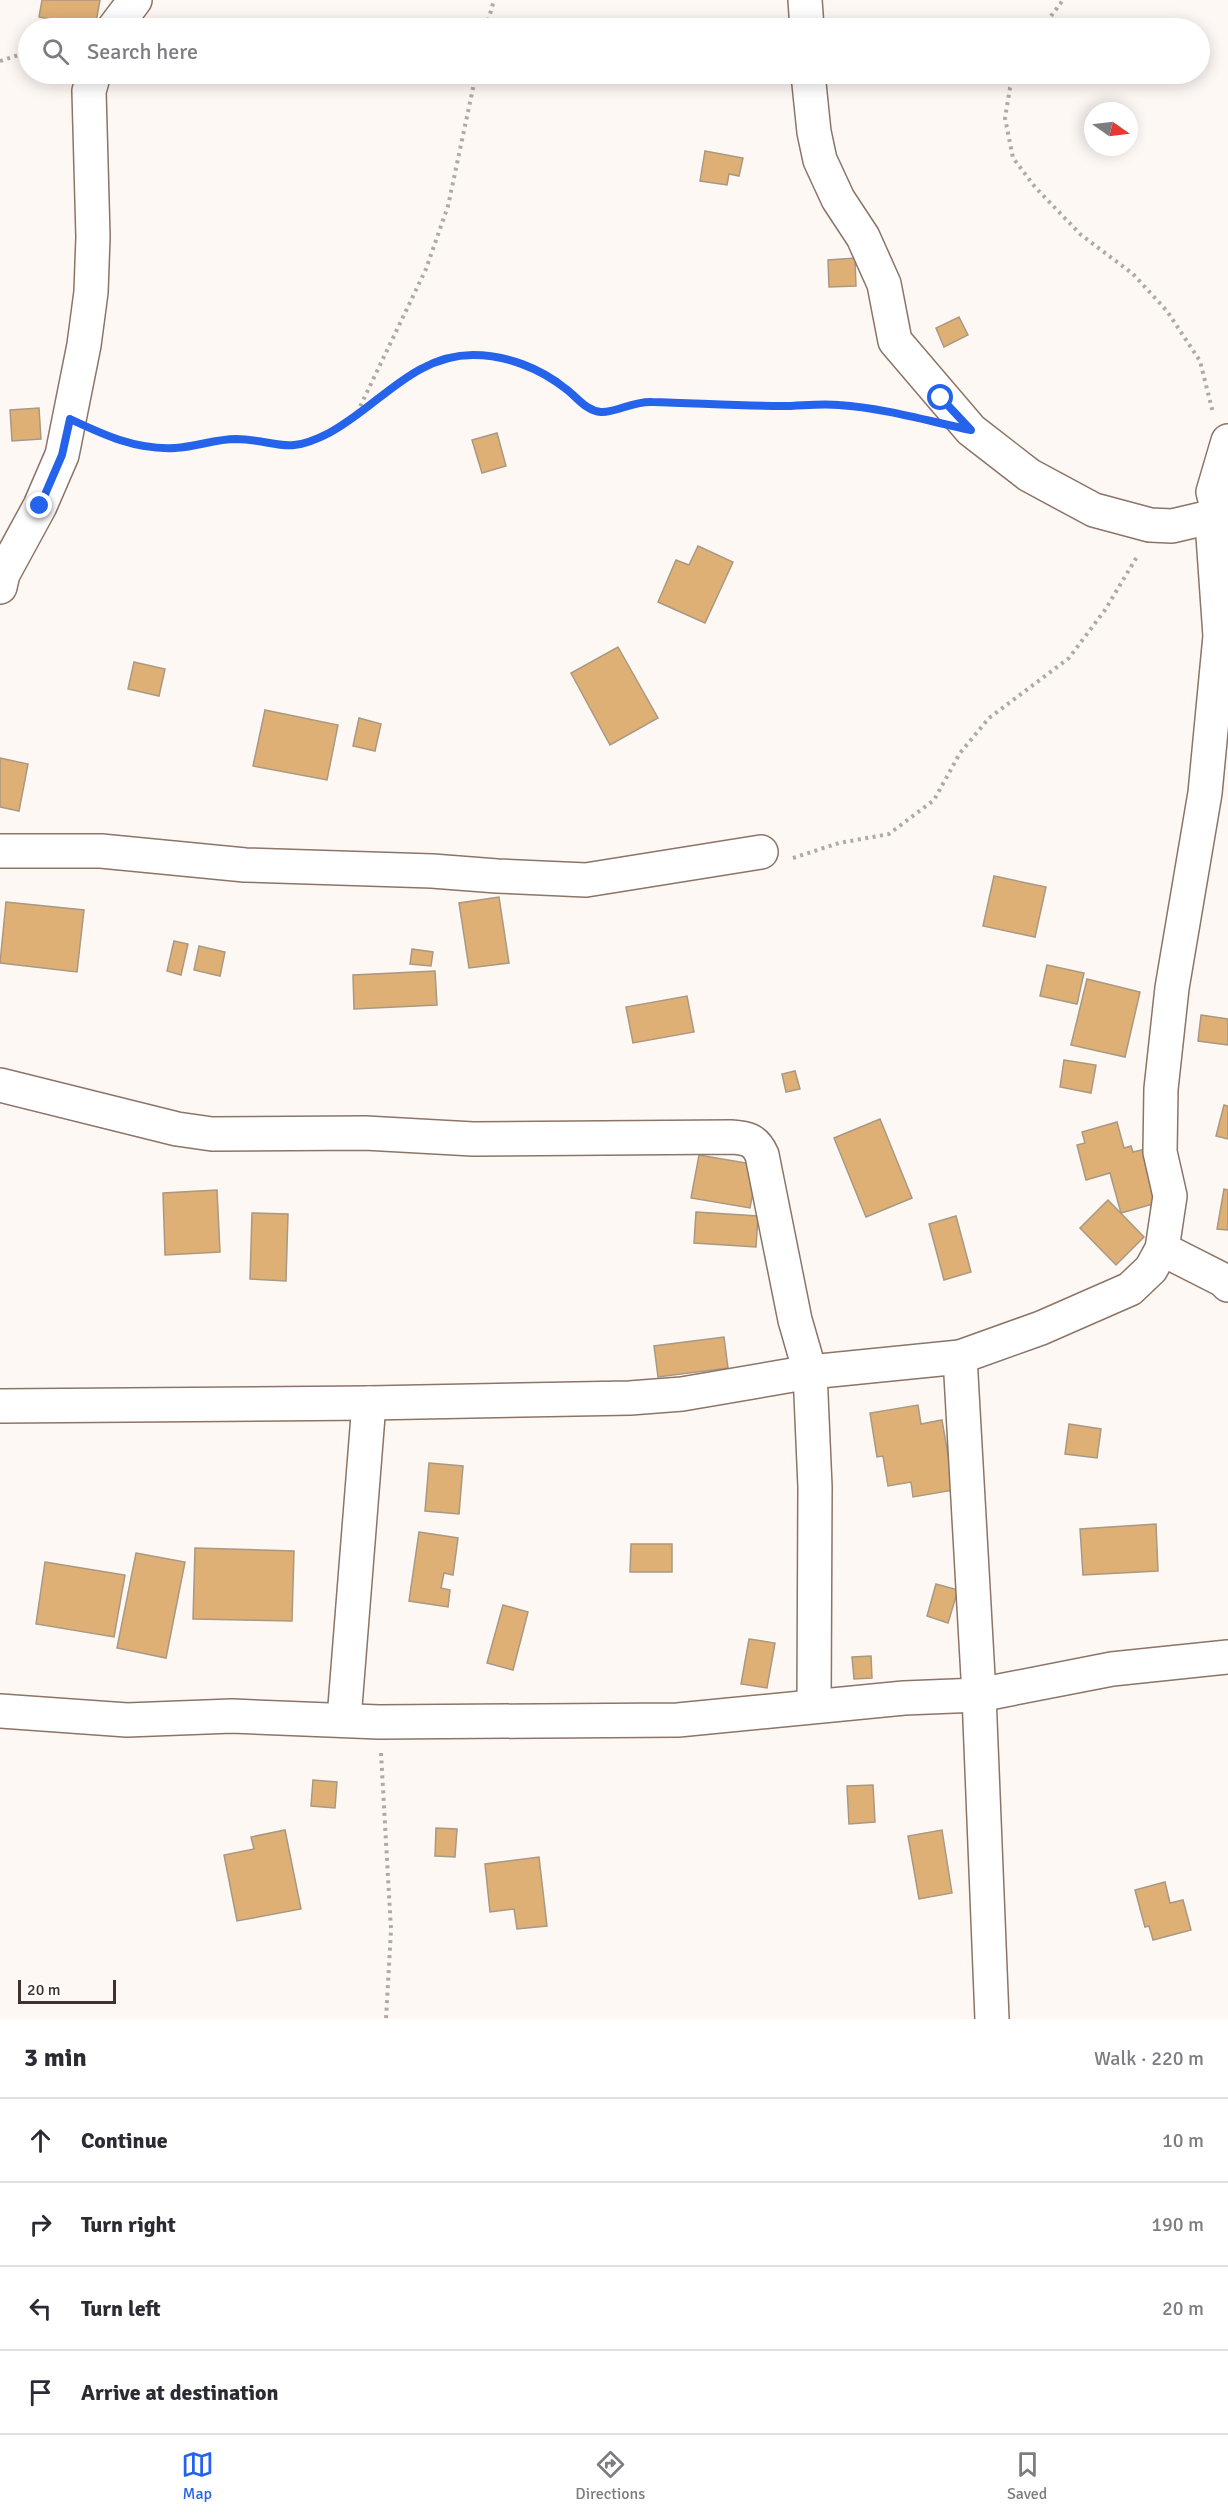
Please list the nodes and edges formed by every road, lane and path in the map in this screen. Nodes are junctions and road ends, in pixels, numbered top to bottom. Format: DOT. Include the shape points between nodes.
graph roads {
  1 [pos="135,0"];
  2 [pos="494,0"];
  3 [pos="805,0"];
  4 [pos="1064,0"];
  5 [pos="122,18"];
  6 [pos="489,18"];
  7 [pos="806,18"];
  8 [pos="1050,18"];
  9 [pos="18,55"];
  10 [pos="0,61"];
  11 [pos="91,84"];
  12 [pos="474,84"];
  13 [pos="809,84"];
  14 [pos="1012,84"];
  15 [pos="356,415"];
  16 [pos="70,419"];
  17 [pos="918,419"];
  18 [pos="1226,446"];
  19 [pos="1219,515"];
  20 [pos="1173,526"];
  21 [pos="0,587"];
  22 [pos="1224,642"];
  23 [pos="0,851"];
  24 [pos="761,852"];
  25 [pos="0,1085"];
  26 [pos="1162,1249"];
  27 [pos="1228,1285"];
  28 [pos="960,1357"];
  29 [pos="810,1372"];
  30 [pos="369,1403"];
  31 [pos="0,1406"];
  32 [pos="1228,1657"];
  33 [pos="979,1695"];
  34 [pos="814,1706"];
  35 [pos="0,1711"];
  36 [pos="344,1719"];
  37 [pos="379,1722"];
  38 [pos="386,2019"];
  39 [pos="992,2019"];
  1 -- 5 [label="street"];
  2 -- 6 [label="path"];
  3 -- 7 [label="street"];
  4 -- 8 [label="path"];
  9 -- 10 [label="path"];
  11 -- 16 [label="street" via="91,292"];
  12 -- 15 [label="path" via="448,206 426,269"];
  13 -- 20 [label="street" via="820,160 884,284 895,341 971,430 1029,475 1094,510 1150,525"];
  14 -- 18 [label="path" via="1005,118 1013,158 1080,234 1133,274 1167,312 1200,361 1218,441"];
  15 -- 16 [label="path" via="303,445 285,447 238,439 149,448 112,440"];
  15 -- 17 [label="path" via="419,368 447,357 475,355 531,367 566,388 585,406 601,412 650,402 838,404"];
  16 -- 21 [label="street" via="58,465"];
  18 -- 19 [label="street" via="1213,492"];
  19 -- 20 [label="street"];
  19 -- 22 [label="street" via="1213,536"];
  20 -- 24 [label="path" via="1138,554 1105,610 1069,658 988,718 960,753 933,800 889,834 839,843 794,858"];
  22 -- 26 [label="street" via="1172,988 1161,1089 1160,1152 1170,1196"];
  23 -- 24 [label="street" via="101,851 245,865 586,880"];
  25 -- 29 [label="street" via="177,1129 212,1134 751,1140 762,1155 787,1284"];
  26 -- 27 [label="street"];
  26 -- 28 [label="street" via="1152,1269 1130,1289 1041,1328"];
  28 -- 29 [label="street"];
  28 -- 33 [label="street"];
  29 -- 30 [label="street" via="672,1395"];
  29 -- 34 [label="street" via="815,1487"];
  30 -- 31 [label="street"];
  30 -- 36 [label="street"];
  32 -- 33 [label="street" via="1112,1669"];
  33 -- 34 [label="street"];
  33 -- 39 [label="street"];
  34 -- 37 [label="street" via="678,1720"];
  35 -- 36 [label="street" via="127,1720 232,1716"];
  36 -- 37 [label="street"];
  37 -- 38 [label="path" via="391,1930"];
}
